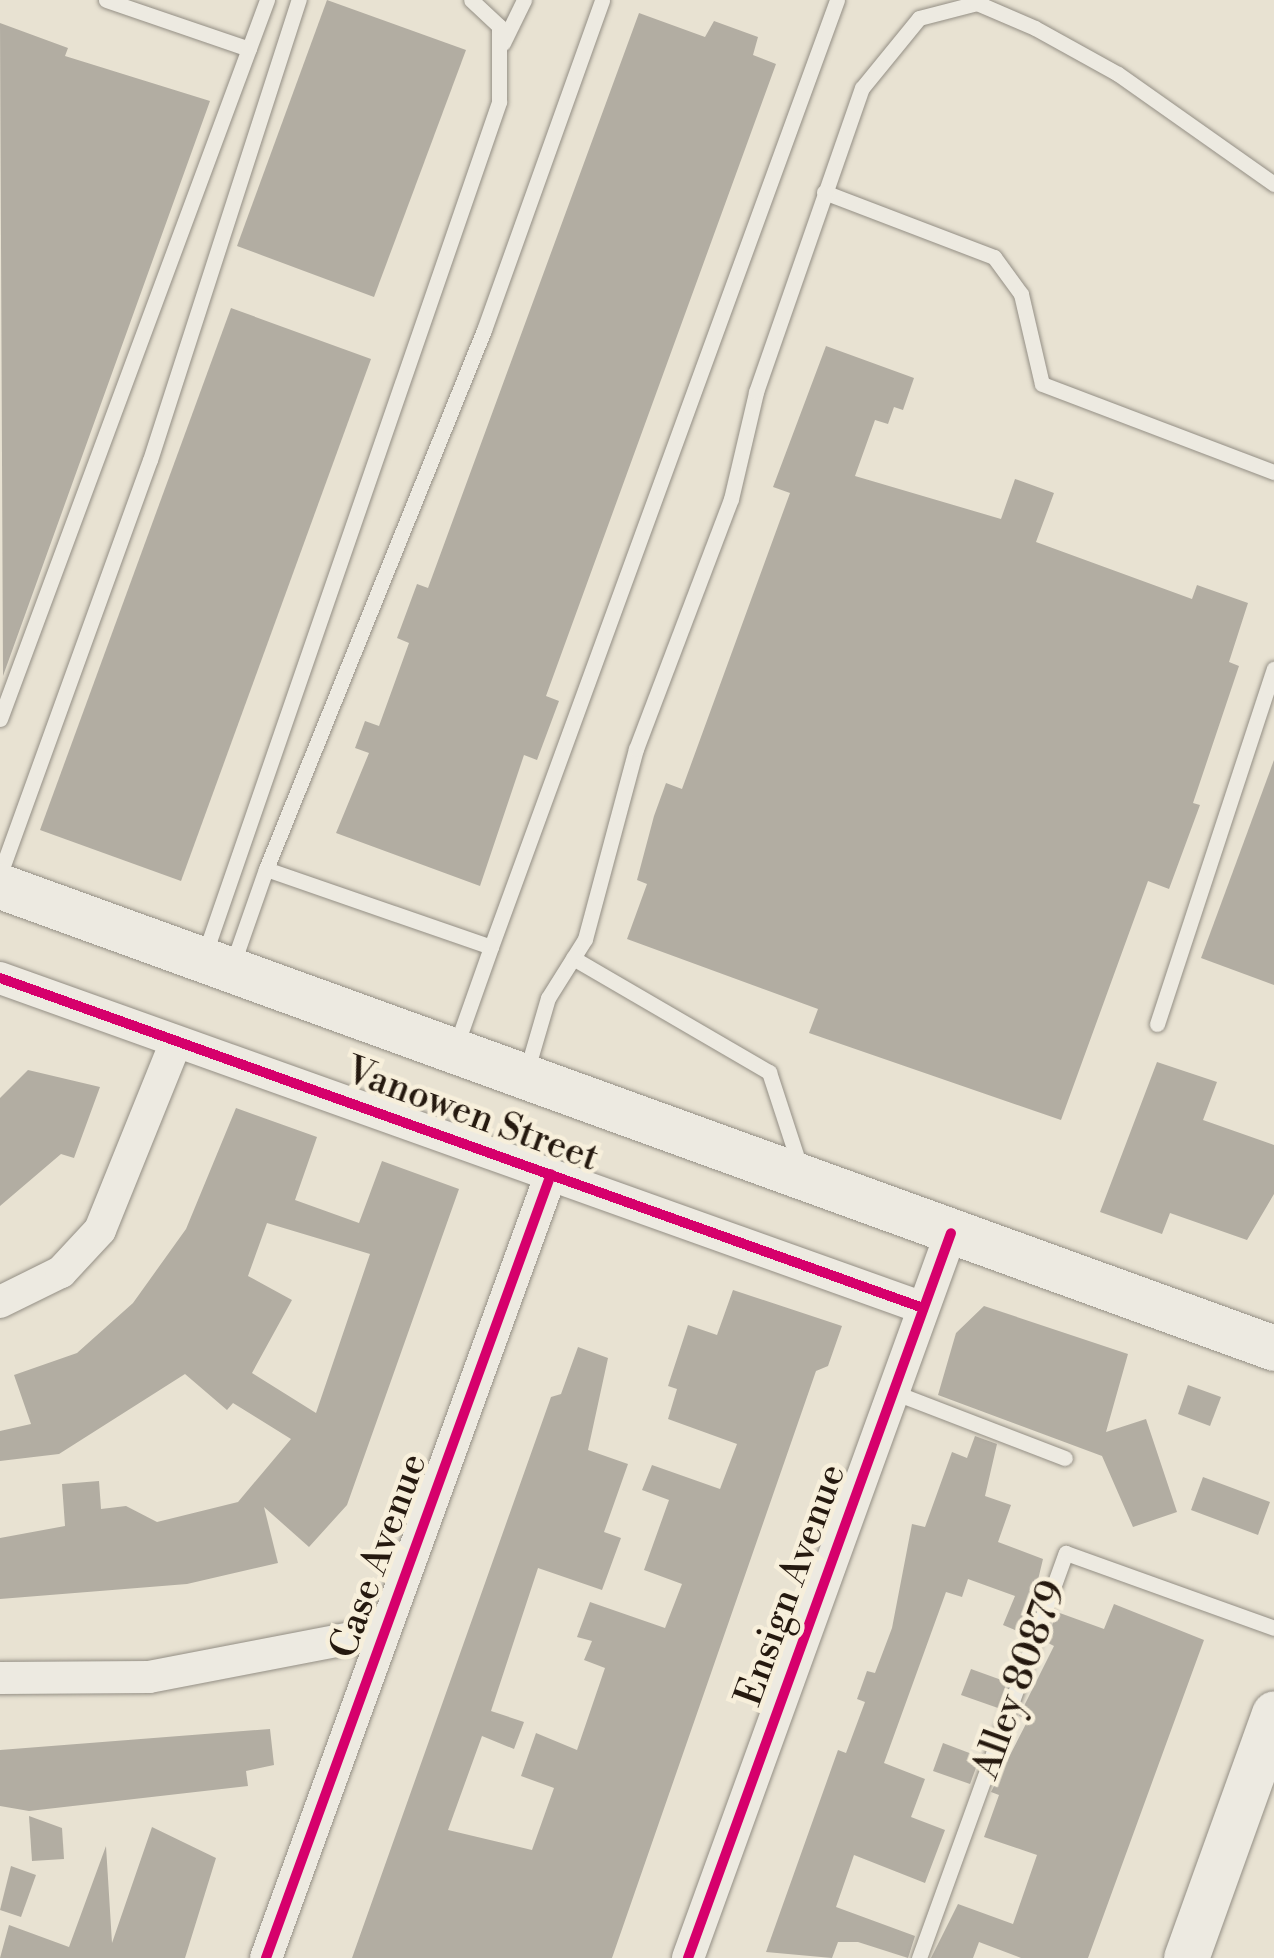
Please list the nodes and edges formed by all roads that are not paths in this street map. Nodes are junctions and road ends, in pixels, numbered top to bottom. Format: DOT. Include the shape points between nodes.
graph roads {
  1 [pos="106,0"];
  2 [pos="267,0"];
  3 [pos="300,0"];
  4 [pos="471,0"];
  5 [pos="524,0"];
  6 [pos="602,0"];
  7 [pos="837,0"];
  8 [pos="502,43"];
  9 [pos="249,50"];
  10 [pos="1274,184"];
  11 [pos="824,192"];
  12 [pos="1274,472"];
  13 [pos="1274,669"];
  14 [pos="0,719"];
  15 [pos="266,869"];
  16 [pos="0,874"];
  17 [pos="0,886"];
  18 [pos="491,947"];
  19 [pos="573,958"];
  20 [pos="217,965"];
  21 [pos="0,978"];
  22 [pos="1157,1024"];
  23 [pos="176,1042"];
  24 [pos="454,1051"];
  25 [pos="525,1077"];
  26 [pos="551,1174"];
  27 [pos="802,1179"];
  28 [pos="951,1233"];
  29 [pos="0,1302"];
  30 [pos="923,1308"];
  31 [pos="1274,1348"];
  32 [pos="893,1392"];
  33 [pos="1065,1458"];
  34 [pos="1274,1628"];
  35 [pos="383,1632"];
  36 [pos="0,1678"];
  37 [pos="1274,1713"];
  38 [pos="266,1958"];
  39 [pos="688,1958"];
  40 [pos="919,1958"];
  41 [pos="1186,1958"];
  1 -- 9 [label="lane"];
  2 -- 9 [label="lane"];
  3 -- 16 [label="lane" via="150,460"];
  4 -- 8 [label="lane" via="499,26"];
  5 -- 8 [label="lane"];
  6 -- 15 [label="lane" via="478,348"];
  7 -- 18 [label="lane"];
  8 -- 20 [label="lane" via="499,102"];
  9 -- 14 [label="lane"];
  10 -- 11 [label="lane" via="1118,74 977,3 919,18 862,88"];
  11 -- 12 [label="lane" via="994,257 1021,294 1042,384"];
  11 -- 19 [label="lane" via="756,392 732,499 636,750"];
  13 -- 22 [label="lane"];
  15 -- 18 [label="lane"];
  15 -- 20 [label="lane"];
  17 -- 20 [label="main road, Vanowen Street"];
  18 -- 24 [label="lane"];
  19 -- 25 [label="lane" via="548,998"];
  19 -- 27 [label="lane" via="770,1072"];
  20 -- 24 [label="main road, Vanowen Street"];
  21 -- 23 [label="street, Vanowen Street"];
  23 -- 26 [label="street, Vanowen Street"];
  23 -- 29 [label="street" via="100,1230 61,1272"];
  24 -- 25 [label="main road, Vanowen Street"];
  25 -- 27 [label="main road, Vanowen Street"];
  26 -- 30 [label="street, Vanowen Street"];
  26 -- 35 [label="street, Case Avenue"];
  27 -- 28 [label="main road, Vanowen Street"];
  28 -- 30 [label="street, Ensign Avenue"];
  28 -- 31 [label="main road, Vanowen Street"];
  30 -- 32 [label="street, Ensign Avenue"];
  32 -- 33 [label="lane"];
  32 -- 39 [label="street, Ensign Avenue"];
  34 -- 40 [label="lane, Alley 80879" via="1066,1553"];
  35 -- 36 [label="street" via="149,1677"];
  35 -- 38 [label="street, Case Avenue"];
  37 -- 41 [label="main road"];
}
